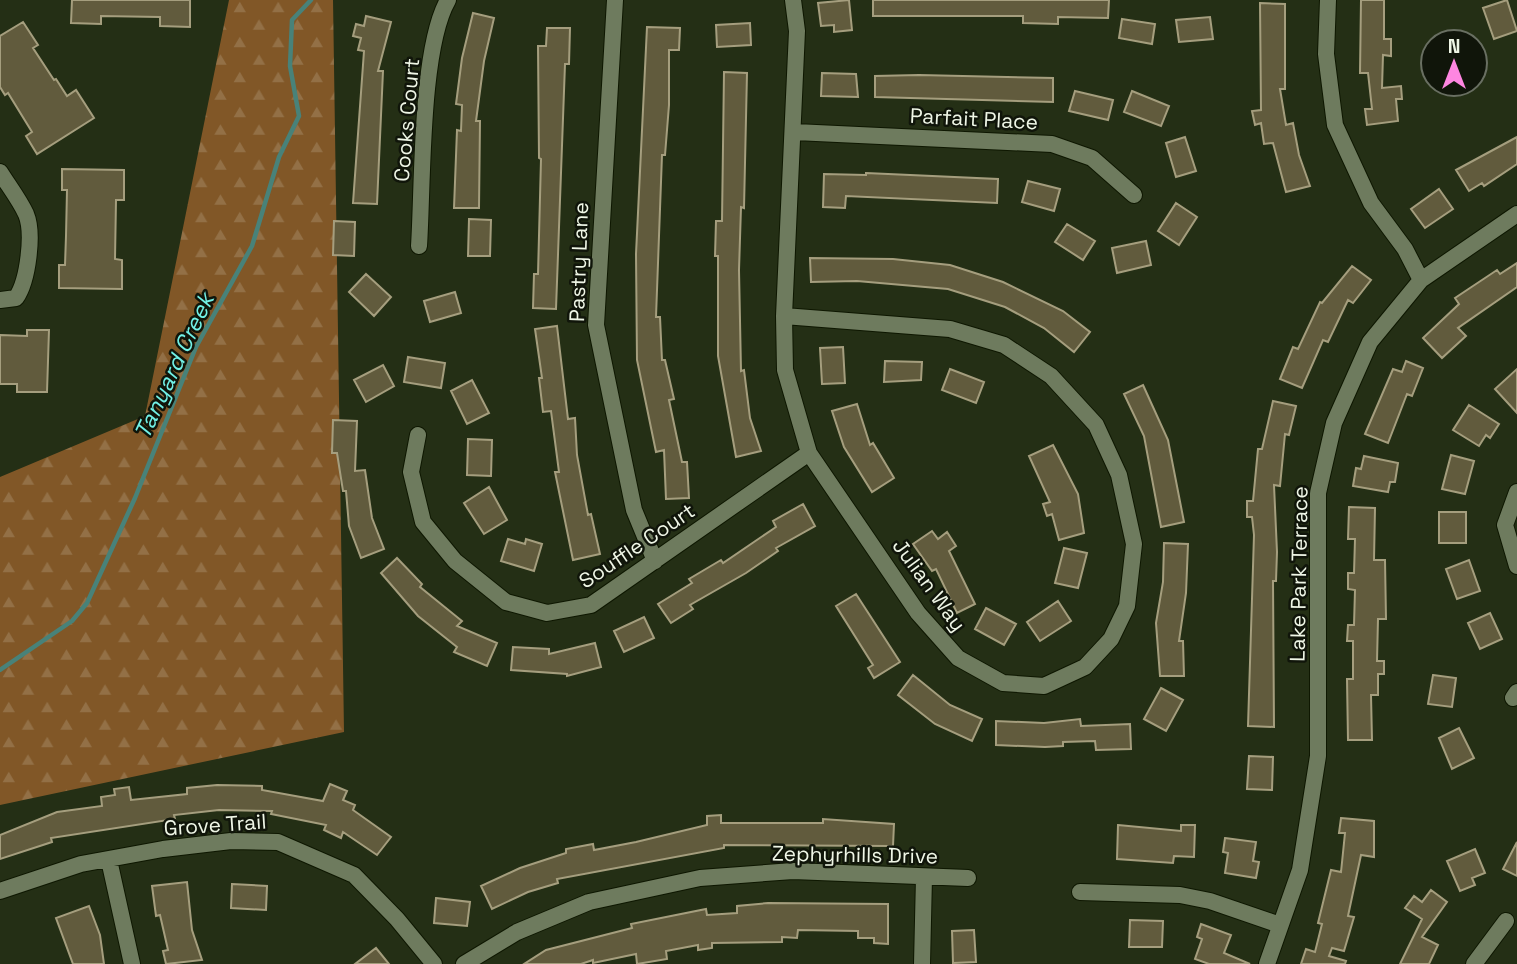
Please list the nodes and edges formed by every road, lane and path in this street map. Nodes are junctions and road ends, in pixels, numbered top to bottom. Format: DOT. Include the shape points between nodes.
graph roads {
  1 [pos="448,0"];
  2 [pos="615,0"];
  3 [pos="793,0"];
  4 [pos="1328,0"];
  5 [pos="795,132"];
  6 [pos="0,172"];
  7 [pos="1134,195"];
  8 [pos="1517,214"];
  9 [pos="419,246"];
  10 [pos="1421,280"];
  11 [pos="0,300"];
  12 [pos="784,316"];
  13 [pos="418,435"];
  14 [pos="809,453"];
  15 [pos="1517,492"];
  16 [pos="655,561"];
  17 [pos="1517,566"];
  18 [pos="109,860"];
  19 [pos="924,877"];
  20 [pos="968,878"];
  21 [pos="0,891"];
  22 [pos="1080,892"];
  23 [pos="1506,921"];
  24 [pos="1280,925"];
  25 [pos="132,964"];
  26 [pos="434,964"];
  27 [pos="464,964"];
  28 [pos="922,964"];
  29 [pos="1267,964"];
  30 [pos="1474,964"];
  1 -- 9 [label="street, Cooks Court" via="439,15 429,85"];
  2 -- 16 [label="street, Pastry Lane" via="596,325 634,510"];
  3 -- 5 [label="street, Julian Way" via="797,31"];
  4 -- 10 [label="street" via="1326,54 1335,125 1371,203"];
  5 -- 7 [label="street, Parfait Place" via="1052,144 1092,158"];
  5 -- 12 [label="street, Julian Way"];
  6 -- 11 [label="street" via="27,216 28,250 25,286 16,298"];
  8 -- 10 [label="street, Lake Park Terrace"];
  10 -- 24 [label="street, Lake Park Terrace" via="1370,342 1334,423 1318,493 1318,755 1300,870"];
  12 -- 14 [label="street, Julian Way" via="785,370"];
  12 -- 14 [label="street, Julian Way" via="950,329 1003,345 1051,376 1096,425 1119,475 1134,544 1127,606 1111,639 1085,667 1044,686 1003,683 958,658 918,613"];
  13 -- 16 [label="street, Souffle Court" via="411,472 423,522 456,561 506,601 547,613 591,605"];
  14 -- 16 [label="street, Souffle Court"];
  15 -- 17 [label="street" via="1505,525"];
  18 -- 21 [label="street, Grove Trail" via="80,864"];
  18 -- 25 [label="street"];
  18 -- 26 [label="street, Grove Trail" via="231,841 278,842 354,875"];
  19 -- 20 [label="street, Zephyrhills Drive"];
  19 -- 27 [label="street, Zephyrhills Drive" via="793,871 700,878 589,902 517,932"];
  19 -- 28 [label="street"];
  22 -- 24 [label="street" via="1180,895"];
  23 -- 30 [label="street"];
  24 -- 29 [label="street, Lake Park Terrace"];
}
